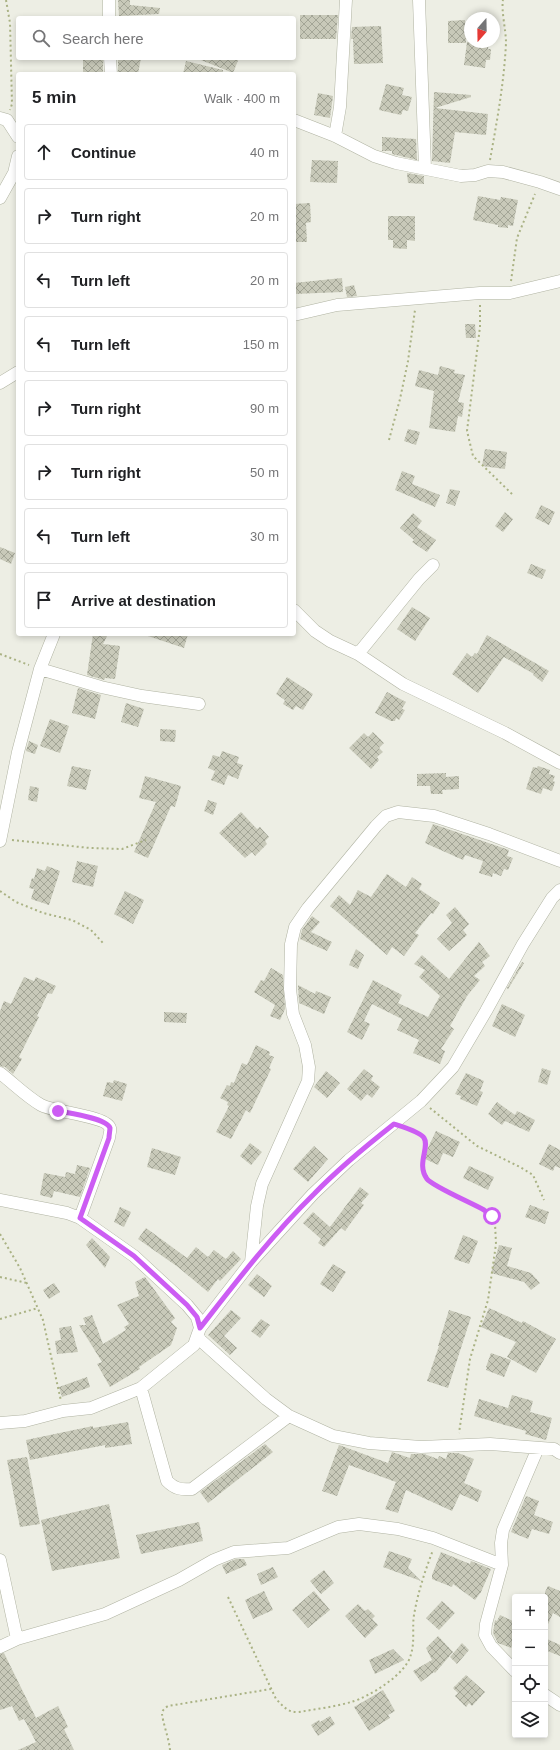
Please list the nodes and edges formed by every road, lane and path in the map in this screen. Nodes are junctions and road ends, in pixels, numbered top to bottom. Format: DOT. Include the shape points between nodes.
graph roads {
  1 [pos="6,0"];
  2 [pos="109,0"];
  3 [pos="346,0"];
  4 [pos="419,0"];
  5 [pos="503,0"];
  6 [pos="109,16"];
  7 [pos="110,60"];
  8 [pos="111,72"];
  9 [pos="4,119"];
  10 [pos="296,121"];
  11 [pos="16,134"];
  12 [pos="335,136"];
  13 [pos="16,164"];
  14 [pos="425,168"];
  15 [pos="488,171"];
  16 [pos="540,182"];
  17 [pos="560,189"];
  18 [pos="0,198"];
  19 [pos="560,281"];
  20 [pos="510,292"];
  21 [pos="480,293"];
  22 [pos="416,298"];
  23 [pos="296,315"];
  24 [pos="16,373"];
  25 [pos="0,383"];
  26 [pos="389,440"];
  27 [pos="513,495"];
  28 [pos="433,565"];
  29 [pos="296,612"];
  30 [pos="53,636"];
  31 [pos="0,654"];
  32 [pos="358,654"];
  33 [pos="40,669"];
  34 [pos="199,704"];
  35 [pos="560,763"];
  36 [pos="1,840"];
  37 [pos="146,840"];
  38 [pos="560,861"];
  39 [pos="560,890"];
  40 [pos="0,891"];
  41 [pos="103,942"];
  42 [pos="0,1073"];
  43 [pos="421,1101"];
  44 [pos="394,1124"];
  45 [pos="0,1200"];
  46 [pos="544,1200"];
  47 [pos="80,1218"];
  48 [pos="0,1234"];
  49 [pos="251,1262"];
  50 [pos="0,1277"];
  51 [pos="27,1283"];
  52 [pos="38,1308"];
  53 [pos="0,1319"];
  54 [pos="199,1333"];
  55 [pos="141,1388"];
  56 [pos="63,1412"];
  57 [pos="289,1416"];
  58 [pos="0,1423"];
  59 [pos="457,1446"];
  60 [pos="538,1448"];
  61 [pos="560,1453"];
  62 [pos="438,1540"];
  63 [pos="0,1560"];
  64 [pos="502,1566"];
  65 [pos="228,1597"];
  66 [pos="17,1639"];
  67 [pos="0,1647"];
  68 [pos="512,1668"];
  69 [pos="271,1689"];
  70 [pos="548,1697"];
  71 [pos="560,1705"];
  72 [pos="170,1750"];
  1 -- 9 [label="path" via="10,23 12,104"];
  2 -- 6 [label="street"];
  3 -- 12 [label="street" via="340,107"];
  4 -- 14 [label="street"];
  5 -- 15 [label="path" via="506,31 504,67 500,108"];
  7 -- 8 [label="street"];
  9 -- 11 [label="street"];
  10 -- 12 [label="street"];
  12 -- 14 [label="street" via="374,156"];
  13 -- 18 [label="street"];
  14 -- 15 [label="street" via="461,176"];
  15 -- 16 [label="street" via="503,172"];
  16 -- 17 [label="street"];
  16 -- 20 [label="path" via="517,238"];
  19 -- 20 [label="street"];
  20 -- 21 [label="street"];
  21 -- 22 [label="street"];
  21 -- 27 [label="path" via="480,327 467,431 473,456"];
  22 -- 23 [label="street" via="338,305"];
  22 -- 26 [label="path" via="408,361"];
  24 -- 25 [label="street"];
  28 -- 32 [label="street"];
  29 -- 32 [label="street" via="315,631"];
  30 -- 33 [label="street"];
  31 -- 33 [label="path"];
  32 -- 35 [label="street" via="403,684 505,733"];
  33 -- 34 [label="street" via="100,687"];
  33 -- 36 [label="street" via="18,752"];
  36 -- 37 [label="path" via="122,849"];
  38 -- 49 [label="street" via="434,816 398,812 386,816 376,826 308,908 295,927 292,938 290,989 293,1014 305,1045 309,1067 308,1081 262,1184"];
  39 -- 43 [label="street" via="552,898 523,944 453,1067"];
  40 -- 41 [label="path" via="16,902 43,913 72,920 91,930"];
  42 -- 47 [label="street" via="42,1106 85,1116 107,1124 110,1128 109,1138"];
  43 -- 44 [label="street"];
  43 -- 46 [label="path" via="477,1146 534,1175"];
  44 -- 49 [label="street" via="349,1160 313,1194"];
  44 -- 59 [label="path" via="424,1137 426,1142 422,1165 429,1181 484,1210 492,1216 495,1223 496,1244 488,1300 470,1359"];
  45 -- 47 [label="street" via="67,1213"];
  47 -- 54 [label="street" via="134,1256 187,1305 197,1317"];
  48 -- 51 [label="path"];
  49 -- 54 [label="street"];
  50 -- 51 [label="path"];
  51 -- 52 [label="path"];
  52 -- 53 [label="path"];
  52 -- 56 [label="path" via="43,1320"];
  54 -- 55 [label="street" via="194,1345"];
  54 -- 57 [label="street" via="266,1399"];
  55 -- 56 [label="street" via="91,1408"];
  55 -- 57 [label="street" via="167,1481 174,1488 183,1490 192,1489"];
  56 -- 58 [label="street" via="25,1421"];
  57 -- 59 [label="street" via="333,1436 369,1443 421,1447"];
  59 -- 60 [label="street" via="490,1444"];
  60 -- 61 [label="street" via="554,1449"];
  60 -- 64 [label="street" via="503,1530"];
  62 -- 64 [label="street"];
  62 -- 66 [label="street" via="378,1525 338,1527 288,1548 234,1552 105,1614"];
  62 -- 69 [label="path" via="421,1581 414,1616 411,1654 401,1673 352,1702 299,1712 286,1709"];
  63 -- 66 [label="street"];
  64 -- 68 [label="street" via="485,1635 491,1646"];
  65 -- 69 [label="path"];
  66 -- 67 [label="street"];
  69 -- 72 [label="path" via="164,1708 162,1714"];
  70 -- 71 [label="street"];
}
